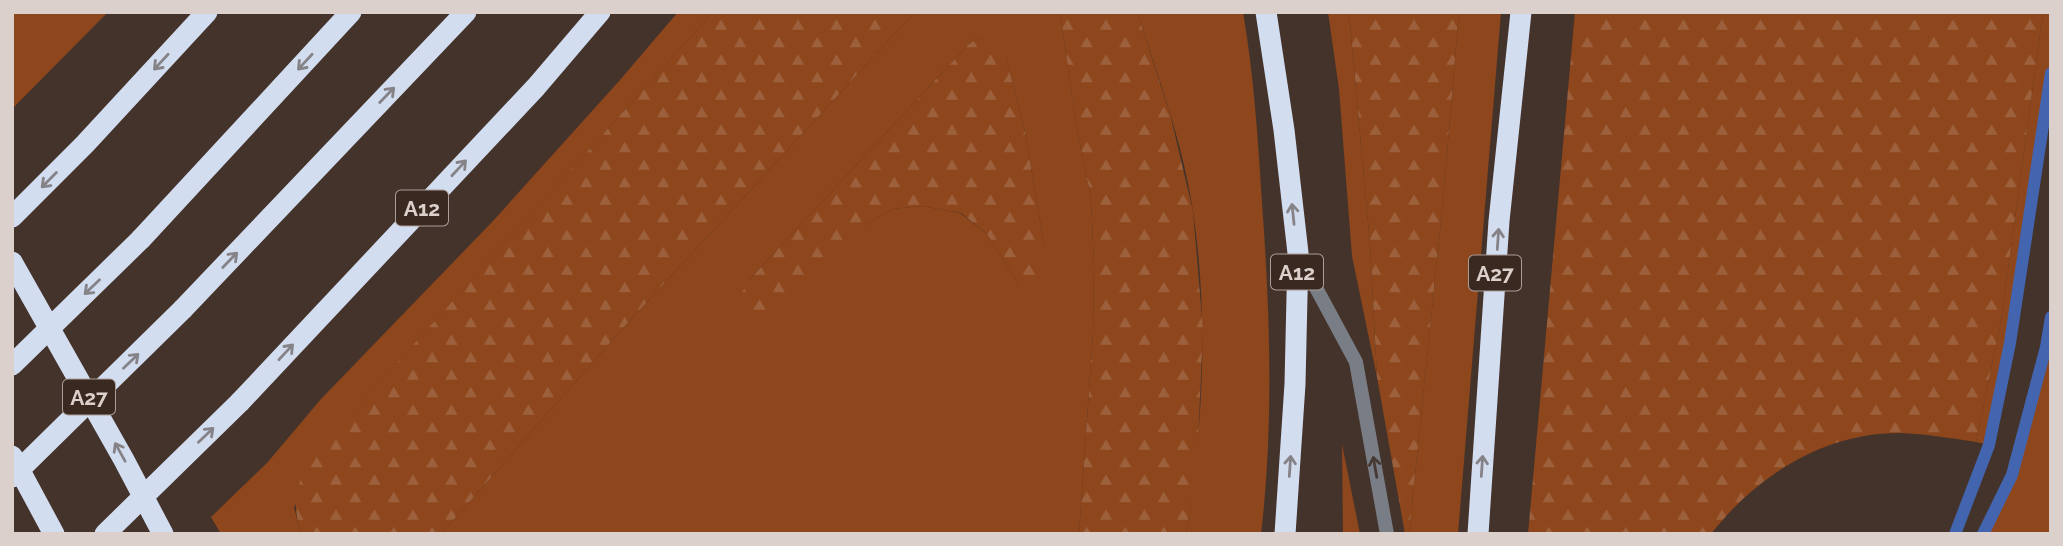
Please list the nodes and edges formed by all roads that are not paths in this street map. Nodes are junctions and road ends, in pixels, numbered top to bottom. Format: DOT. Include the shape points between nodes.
graph roads {
  1 [pos="207,12"];
  2 [pos="351,12"];
  3 [pos="466,12"];
  4 [pos="600,12"];
  5 [pos="1266,12"];
  6 [pos="1521,12"];
  7 [pos="12,217"];
  8 [pos="1298,253"];
  9 [pos="12,262"];
  10 [pos="12,365"];
  11 [pos="12,456"];
  12 [pos="12,477"];
  13 [pos="54,534"];
  14 [pos="105,534"];
  15 [pos="163,534"];
  16 [pos="1285,534"];
  17 [pos="1387,534"];
  18 [pos="1478,534"];
  1 -- 7 [label="highway, one-way"];
  2 -- 10 [label="highway, one-way, bridge" via="141,239"];
  12 -- 3 [label="highway, one-way, bridge" via="183,309"];
  14 -- 4 [label="highway, A12, one-way, bridge" via="240,402 536,87"];
  8 -- 5 [label="highway, A12, one-way"];
  18 -- 6 [label="highway, A27, one-way" via="1499,221"];
  16 -- 8 [label="highway, A12, one-way"];
  17 -- 8 [label="lane, one-way" via="1356,362"];
  15 -- 9 [label="highway, A27, one-way"];
  11 -- 13 [label="highway"];
}
